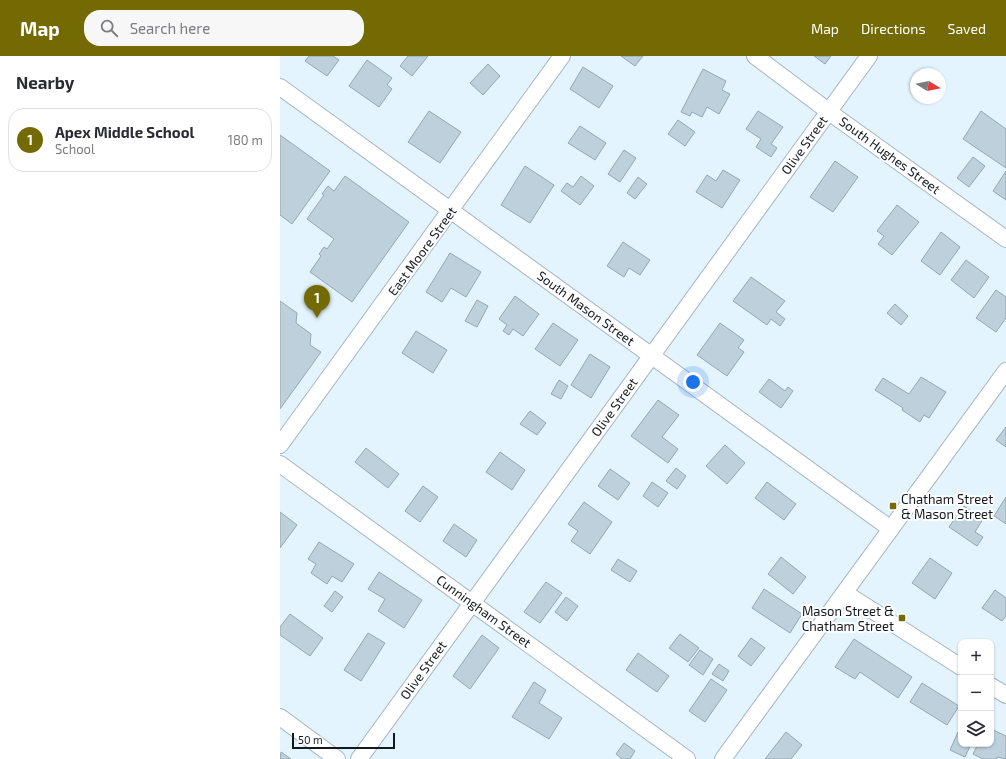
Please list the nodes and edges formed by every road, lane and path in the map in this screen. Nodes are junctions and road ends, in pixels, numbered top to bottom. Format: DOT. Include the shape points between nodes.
graph roads {
  1 [pos="562,56"];
  2 [pos="755,56"];
  3 [pos="869,56"];
  4 [pos="280,87"];
  5 [pos="829,111"];
  6 [pos="451,211"];
  7 [pos="1006,239"];
  8 [pos="652,355"];
  9 [pos="1006,371"];
  10 [pos="280,445"];
  11 [pos="280,464"];
  12 [pos="891,529"];
  13 [pos="845,593"];
  14 [pos="471,602"];
  15 [pos="958,665"];
  16 [pos="994,688"];
  17 [pos="1006,695"];
  18 [pos="280,717"];
  19 [pos="337,759"];
  20 [pos="359,759"];
  21 [pos="687,759"];
  22 [pos="722,759"];
  1 -- 6 [label="street, East Moore Street"];
  2 -- 5 [label="street, South Hughes Street"];
  3 -- 5 [label="street, Olive Street"];
  4 -- 6 [label="street, South Mason Street"];
  5 -- 7 [label="street, South Hughes Street"];
  5 -- 8 [label="street, Olive Street"];
  6 -- 8 [label="street, South Mason Street"];
  6 -- 10 [label="street, East Moore Street"];
  8 -- 12 [label="street, South Mason Street"];
  8 -- 14 [label="street, Olive Street"];
  9 -- 12 [label="street"];
  11 -- 14 [label="street, Cunningham Street"];
  12 -- 13 [label="street"];
  13 -- 15 [label="street"];
  13 -- 22 [label="street"];
  14 -- 20 [label="street, Olive Street"];
  14 -- 21 [label="street, Cunningham Street"];
  16 -- 17 [label="street"];
  18 -- 19 [label="street"];
}
